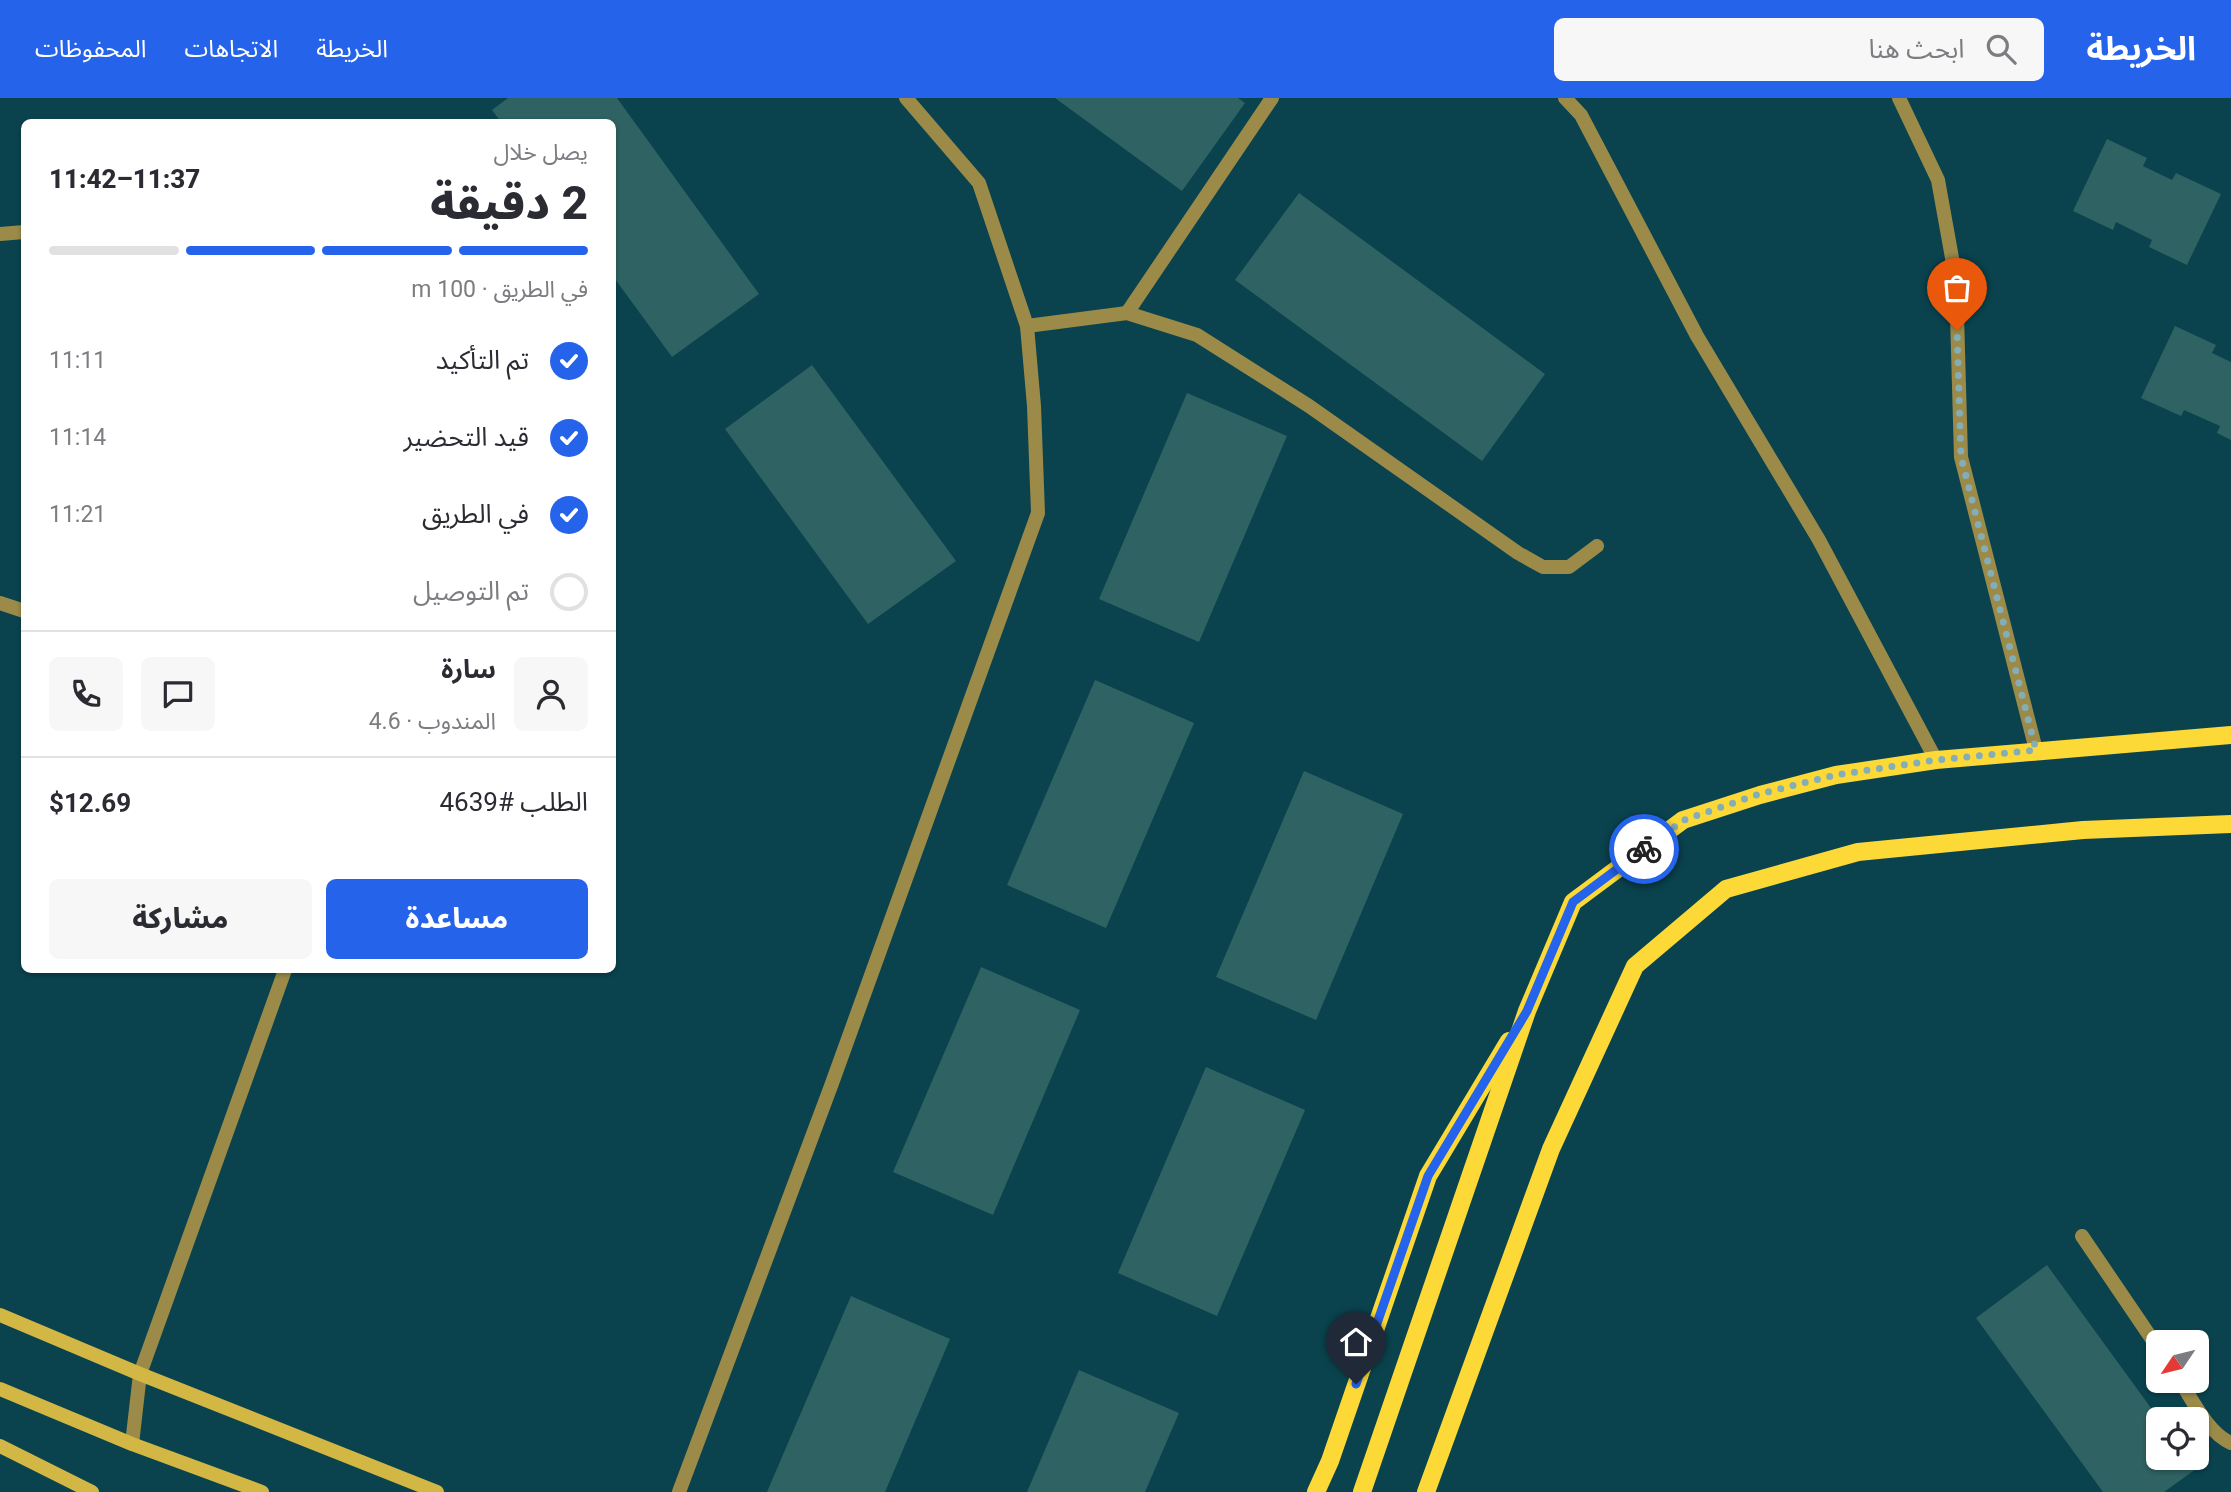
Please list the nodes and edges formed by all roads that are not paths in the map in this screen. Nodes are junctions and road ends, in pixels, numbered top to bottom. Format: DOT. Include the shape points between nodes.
graph roads {
  1 [pos="906,98"];
  2 [pos="1272,98"];
  3 [pos="1565,98"];
  4 [pos="1899,98"];
  5 [pos="21,232"];
  6 [pos="0,234"];
  7 [pos="1127,313"];
  8 [pos="1027,326"];
  9 [pos="1597,546"];
  10 [pos="0,603"];
  11 [pos="21,610"];
  12 [pos="2231,735"];
  13 [pos="2036,750"];
  14 [pos="1936,760"];
  15 [pos="2231,824"];
  16 [pos="284,973"];
  17 [pos="1527,1011"];
  18 [pos="2082,1236"];
  19 [pos="0,1315"];
  20 [pos="2146,1330"];
  21 [pos="140,1374"];
  22 [pos="0,1389"];
  23 [pos="2188,1393"];
  24 [pos="2231,1443"];
  25 [pos="132,1444"];
  26 [pos="0,1446"];
  27 [pos="92,1492"];
  28 [pos="262,1492"];
  29 [pos="437,1492"];
  30 [pos="679,1492"];
  31 [pos="1316,1492"];
  32 [pos="1362,1492"];
  33 [pos="1426,1492"];
  1 -- 8 [label="street" via="979,183"];
  2 -- 7 [label="street"];
  3 -- 14 [label="street" via="1581,116 1697,336 1819,540"];
  4 -- 13 [label="street" via="1938,180 1956,280 1961,457"];
  5 -- 6 [label="street"];
  7 -- 8 [label="street"];
  7 -- 9 [label="street" via="1197,335 1309,406 1543,568 1569,567"];
  8 -- 30 [label="street" via="1038,513"];
  10 -- 11 [label="street"];
  12 -- 13 [label="main road"];
  13 -- 14 [label="main road"];
  14 -- 17 [label="main road" via="1836,775 1759,794 1684,820 1573,902"];
  15 -- 33 [label="main road" via="2083,830 1858,852 1726,889 1635,966 1551,1149"];
  16 -- 21 [label="street"];
  17 -- 31 [label="main road" via="1428,1176"];
  17 -- 32 [label="main road"];
  18 -- 20 [label="street"];
  19 -- 21 [label="street"];
  21 -- 25 [label="street"];
  21 -- 29 [label="street"];
  22 -- 25 [label="street"];
  23 -- 24 [label="street" via="2209,1424"];
  25 -- 28 [label="street"];
  26 -- 27 [label="street"];
}
